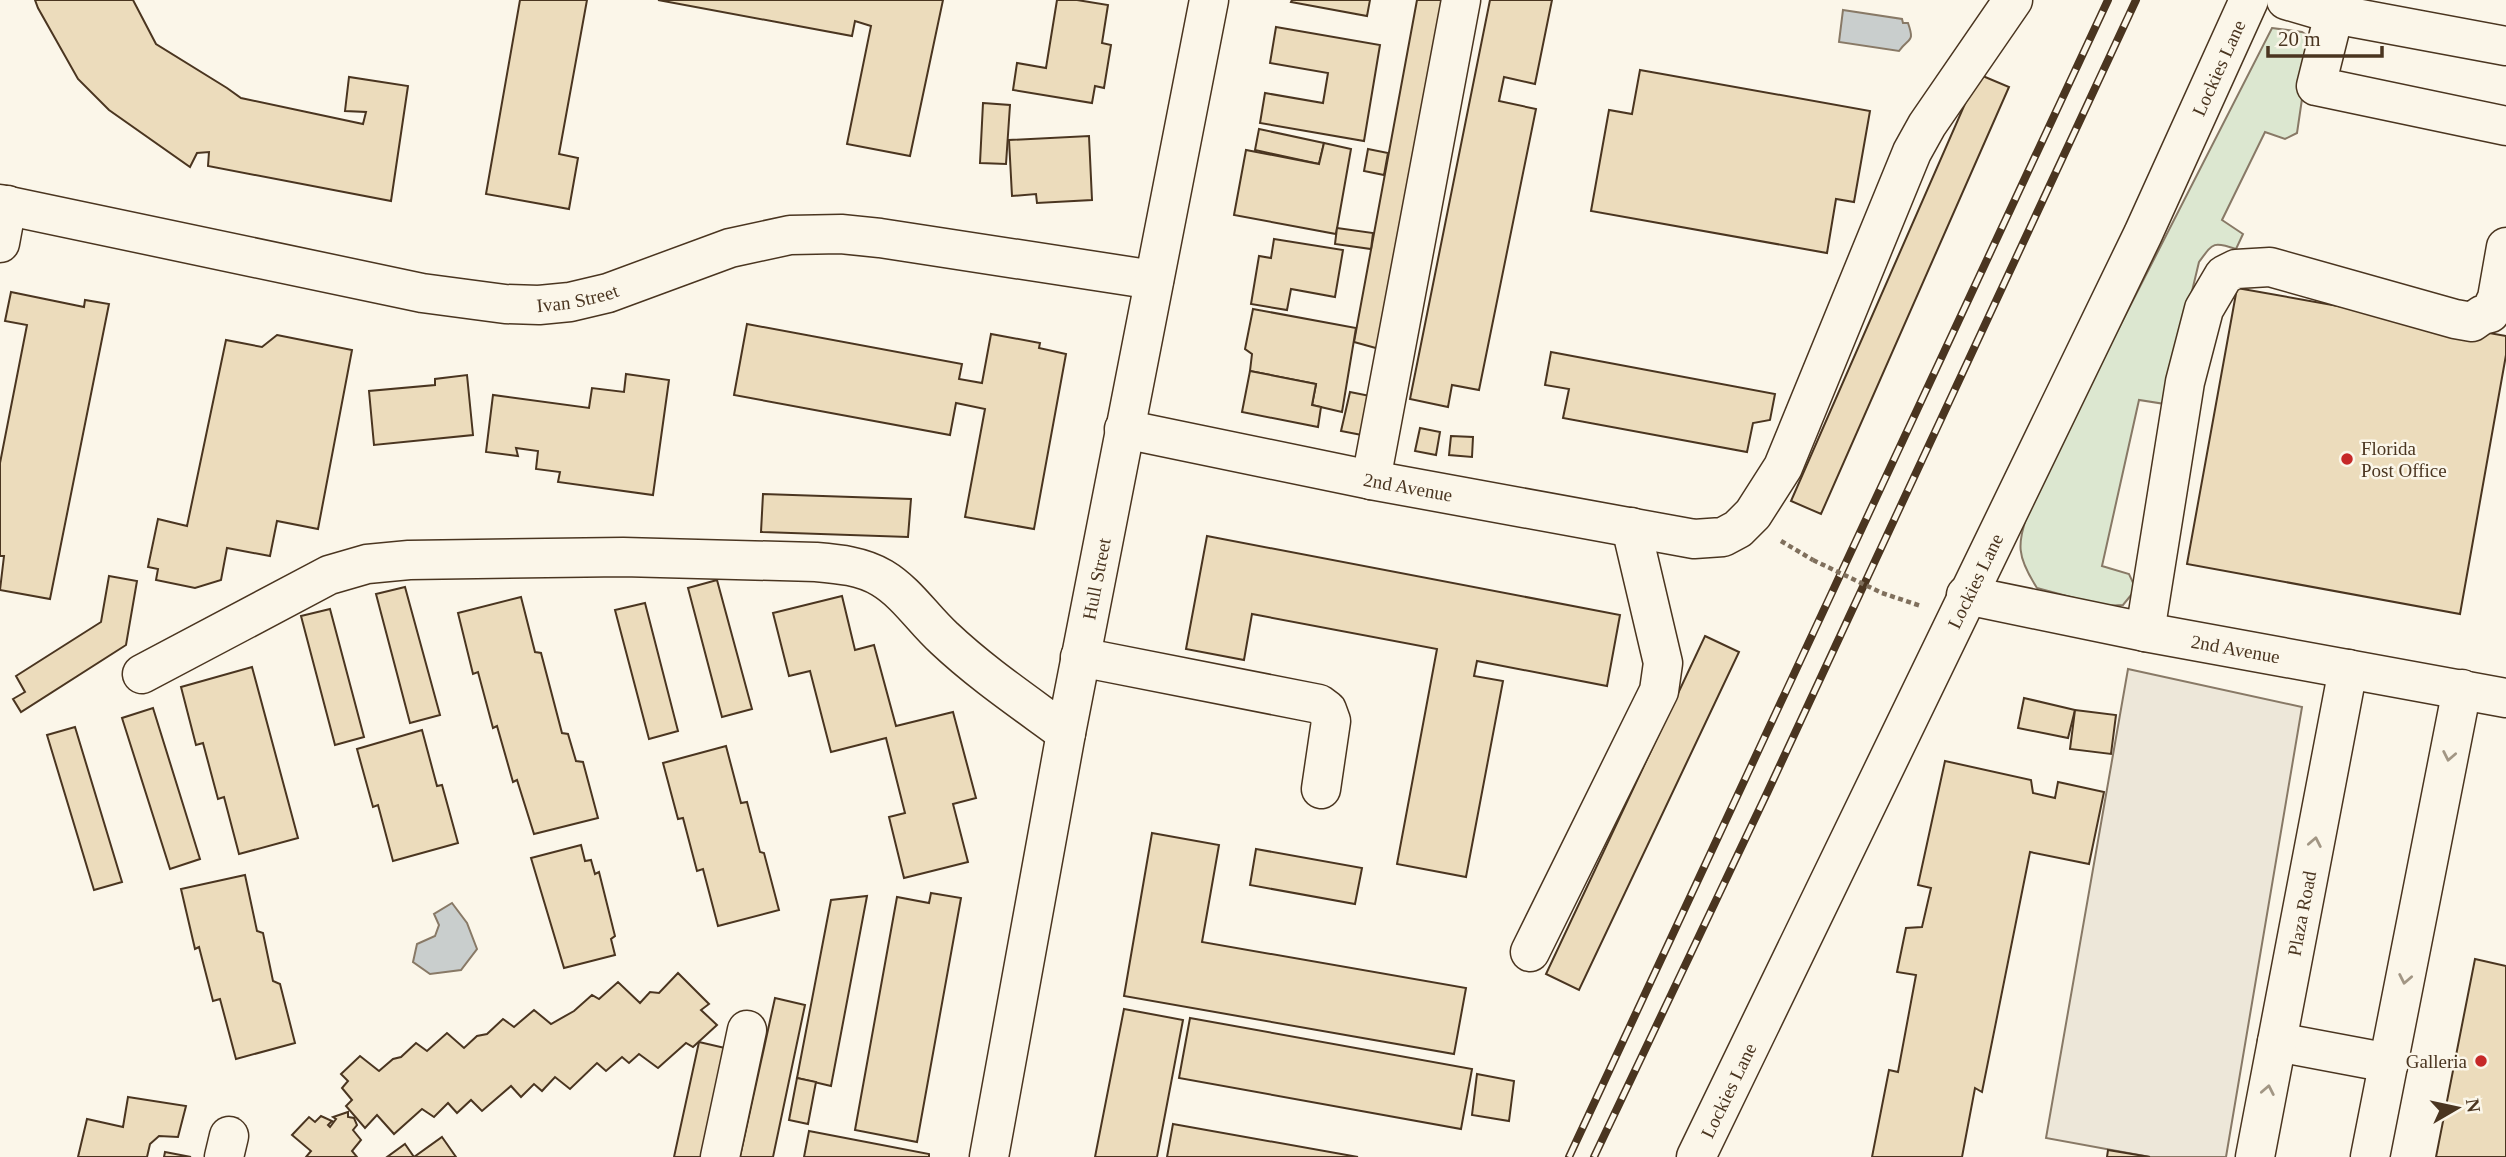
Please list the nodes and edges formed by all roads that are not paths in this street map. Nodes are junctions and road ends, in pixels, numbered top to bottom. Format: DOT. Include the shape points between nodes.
graph roads {
  1 [pos="1209,0"];
  2 [pos="1461,0"];
  3 [pos="2013,0"];
  4 [pos="2249,0"];
  5 [pos="2286,0"];
  6 [pos="2334,14"];
  7 [pos="2506,46"];
  8 [pos="2506,126"];
  9 [pos="4,204"];
  10 [pos="0,243"];
  11 [pos="2506,247"];
  12 [pos="1154,280"];
  13 [pos="1124,429"];
  14 [pos="1371,480"];
  15 [pos="1631,527"];
  16 [pos="1966,595"];
  17 [pos="2145,632"];
  18 [pos="1080,657"];
  19 [pos="2348,669"];
  20 [pos="142,674"];
  21 [pos="2462,689"];
  22 [pos="2506,698"];
  23 [pos="1066,733"];
  24 [pos="1321,789"];
  25 [pos="1530,952"];
  26 [pos="747,1030"];
  27 [pos="2277,1042"];
  28 [pos="2389,1063"];
  29 [pos="720,1157"];
  30 [pos="989,1157"];
  31 [pos="1696,1157"];
  32 [pos="2255,1157"];
  33 [pos="2370,1157"];
  1 -- 12 [label="street, Hull Street"];
  2 -- 14 [label="street"];
  3 -- 15 [label="street, 2nd Avenue" via="1912,152 1794,444 1753,514 1723,537 1694,539"];
  4 -- 16 [label="street, Lockies Lane" via="2143,234"];
  5 -- 6 [label="street"];
  6 -- 7 [label="street"];
  6 -- 8 [label="street" via="2316,86"];
  9 -- 10 [label="street"];
  9 -- 12 [label="street, Ivan Street" via="422,293 505,304 570,302 608,293 730,248 790,235 880,238"];
  11 -- 17 [label="street" via="2497,298 2490,313 2472,322 2270,267 2236,269 2224,275 2204,309 2185,382"];
  12 -- 13 [label="street, Hull Street"];
  13 -- 14 [label="street, 2nd Avenue"];
  13 -- 18 [label="street, Hull Street"];
  14 -- 15 [label="street, 2nd Avenue"];
  15 -- 25 [label="street" via="1663,663 1658,691"];
  16 -- 17 [label="street, 2nd Avenue"];
  16 -- 31 [label="street, Lockies Lane"];
  17 -- 19 [label="street, 2nd Avenue"];
  18 -- 23 [label="street, Hull Street"];
  18 -- 24 [label="street" via="1319,704 1331,721"];
  19 -- 21 [label="street, 2nd Avenue"];
  27 -- 19 [label="street, Plaza Road, one-way"];
  20 -- 23 [label="street" via="329,575 367,564 623,557 816,562 846,565 882,578 952,645"];
  21 -- 22 [label="street, 2nd Avenue"];
  21 -- 28 [label="street, one-way"];
  23 -- 30 [label="street, Hull Street"];
  26 -- 29 [label="street"];
  27 -- 28 [label="street"];
  32 -- 27 [label="street, Plaza Road, one-way"];
  28 -- 33 [label="street"];
}
